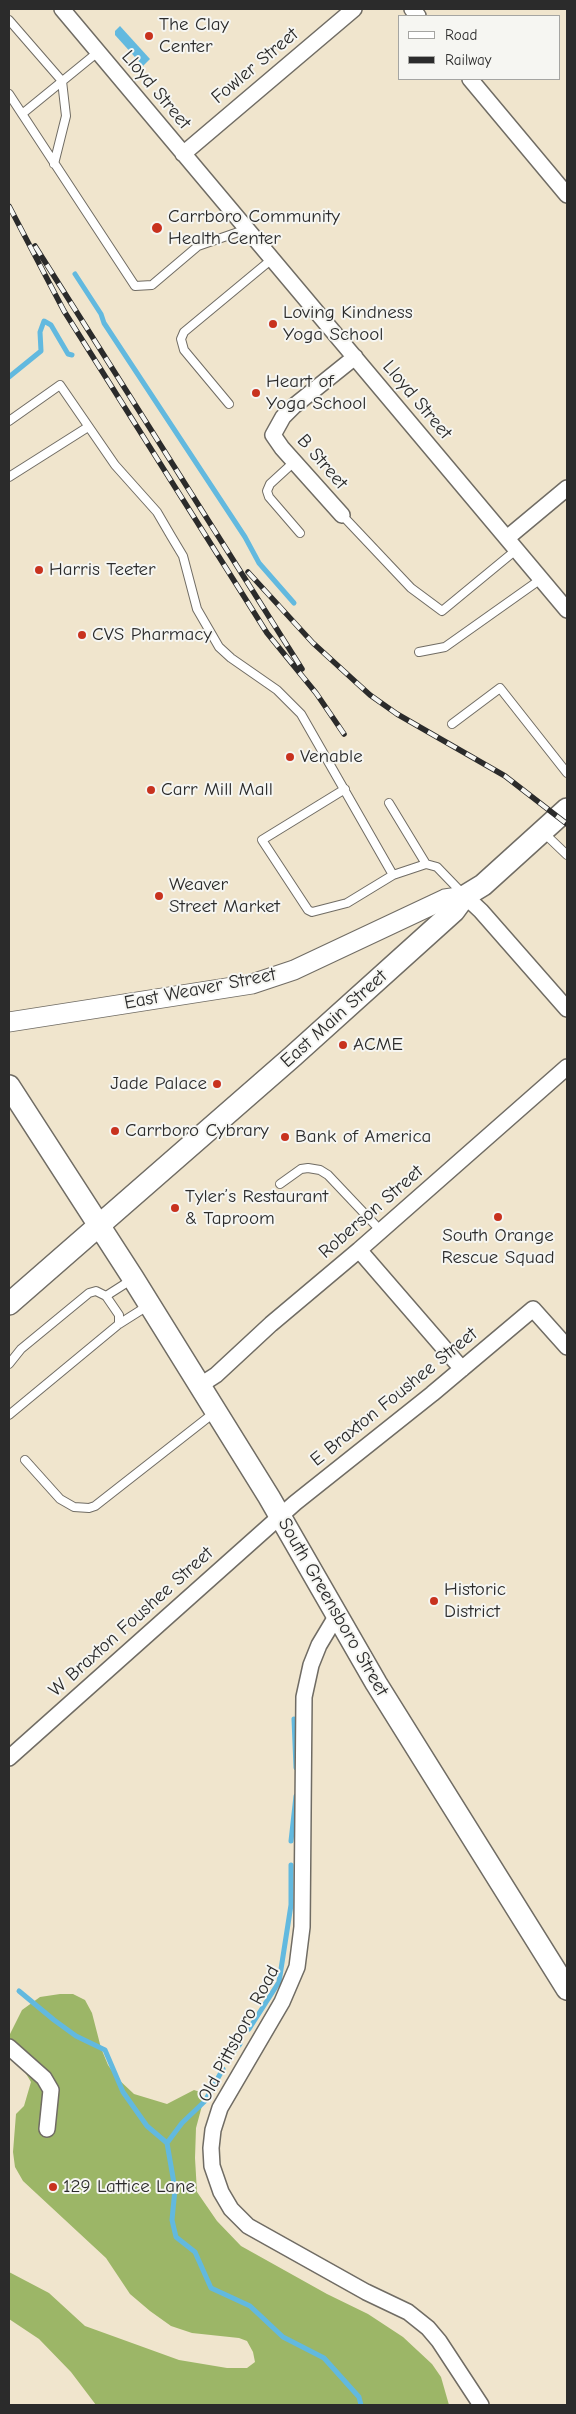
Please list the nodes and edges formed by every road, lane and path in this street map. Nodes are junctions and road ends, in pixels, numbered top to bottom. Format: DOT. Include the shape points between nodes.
graph roads {
  1 [pos="62,9"];
  2 [pos="354,9"];
  3 [pos="9,20"];
  4 [pos="98,52"];
  5 [pos="471,80"];
  6 [pos="62,82"];
  7 [pos="9,94"];
  8 [pos="22,114"];
  9 [pos="183,154"];
  10 [pos="54,164"];
  11 [pos="567,194"];
  12 [pos="247,229"];
  13 [pos="272,260"];
  14 [pos="355,357"];
  15 [pos="229,404"];
  16 [pos="9,421"];
  17 [pos="88,427"];
  18 [pos="294,462"];
  19 [pos="9,477"];
  20 [pos="567,488"];
  21 [pos="342,515"];
  22 [pos="300,534"];
  23 [pos="512,544"];
  24 [pos="541,578"];
  25 [pos="567,610"];
  26 [pos="419,652"];
  27 [pos="452,724"];
  28 [pos="567,773"];
  29 [pos="345,789"];
  30 [pos="389,803"];
  31 [pos="567,808"];
  32 [pos="542,831"];
  33 [pos="567,855"];
  34 [pos="426,864"];
  35 [pos="393,875"];
  36 [pos="466,896"];
  37 [pos="567,1009"];
  38 [pos="9,1022"];
  39 [pos="566,1070"];
  40 [pos="9,1086"];
  41 [pos="280,1184"];
  42 [pos="98,1226"];
  43 [pos="381,1231"];
  44 [pos="359,1250"];
  45 [pos="133,1278"];
  46 [pos="106,1296"];
  47 [pos="10,1301"];
  48 [pos="149,1305"];
  49 [pos="120,1324"];
  50 [pos="567,1348"];
  51 [pos="9,1364"];
  52 [pos="462,1369"];
  53 [pos="199,1386"];
  54 [pos="215,1412"];
  55 [pos="9,1415"];
  56 [pos="25,1460"];
  57 [pos="280,1516"];
  58 [pos="337,1615"];
  59 [pos="9,1758"];
  60 [pos="567,1989"];
  61 [pos="9,2047"];
  62 [pos="47,2129"];
  63 [pos="481,2405"];
  1 -- 4 [label="street, Lloyd Street"];
  2 -- 9 [label="street, Fowler Street"];
  3 -- 6 [label="lane"];
  4 -- 6 [label="lane"];
  4 -- 9 [label="street, Lloyd Street"];
  5 -- 11 [label="street"];
  6 -- 8 [label="lane"];
  6 -- 10 [label="lane" via="66,116"];
  7 -- 8 [label="lane"];
  8 -- 10 [label="lane"];
  9 -- 12 [label="street, Lloyd Street"];
  10 -- 12 [label="lane" via="135,286 152,285 198,246"];
  12 -- 13 [label="street, Lloyd Street"];
  13 -- 14 [label="street, Lloyd Street"];
  13 -- 15 [label="lane" via="184,332 181,339 184,350"];
  14 -- 18 [label="street, B Street" via="294,406 273,435"];
  14 -- 23 [label="street, Lloyd Street"];
  16 -- 17 [label="lane" via="60,385"];
  17 -- 19 [label="lane"];
  17 -- 29 [label="lane" via="172,536 183,556 197,609 219,647 277,690 301,714"];
  18 -- 21 [label="street, B Street"];
  18 -- 22 [label="lane" via="270,484 267,491 268,497"];
  20 -- 23 [label="street"];
  21 -- 23 [label="lane" via="411,588 442,612"];
  23 -- 24 [label="street, Lloyd Street"];
  24 -- 25 [label="street, Lloyd Street"];
  24 -- 26 [label="lane" via="445,647"];
  27 -- 28 [label="lane" via="500,688"];
  29 -- 35 [label="lane"];
  29 -- 35 [label="lane" via="262,840 310,912 347,903"];
  30 -- 34 [label="lane"];
  31 -- 32 [label="main road, East Main Street"];
  32 -- 33 [label="lane"];
  32 -- 36 [label="main road, East Main Street" via="483,885"];
  34 -- 35 [label="lane"];
  34 -- 36 [label="lane" via="437,867"];
  36 -- 37 [label="street"];
  36 -- 38 [label="street, East Weaver Street" via="445,899 294,970 252,984"];
  36 -- 42 [label="main road, East Main Street" via="454,911 292,1057"];
  39 -- 43 [label="street, Roberson Street"];
  40 -- 42 [label="main road, South Greensboro Street"];
  41 -- 43 [label="lane" via="296,1171 320,1170"];
  42 -- 45 [label="main road, South Greensboro Street"];
  42 -- 47 [label="main road, East Main Street"];
  43 -- 44 [label="street, Roberson Street"];
  44 -- 52 [label="street"];
  44 -- 53 [label="street, Roberson Street" via="216,1375"];
  45 -- 46 [label="lane"];
  45 -- 48 [label="main road, South Greensboro Street"];
  46 -- 49 [label="lane" via="119,1315"];
  46 -- 51 [label="lane" via="96,1291 84,1295"];
  48 -- 49 [label="lane"];
  48 -- 53 [label="main road, South Greensboro Street"];
  49 -- 55 [label="lane"];
  50 -- 52 [label="street, E Braxton Foushee Street" via="532,1309"];
  52 -- 57 [label="street, E Braxton Foushee Street"];
  53 -- 54 [label="main road, South Greensboro Street"];
  54 -- 56 [label="lane" via="88,1508 74,1507 60,1499"];
  54 -- 57 [label="main road, South Greensboro Street"];
  57 -- 58 [label="main road, South Greensboro Street"];
  57 -- 59 [label="street, W Braxton Foushee Street"];
  58 -- 60 [label="main road, South Greensboro Street" via="376,1684"];
  58 -- 63 [label="street, Old Pittsboro Road" via="311,1665 304,1697 302,1927 298,1967 282,2002 220,2108 213,2130 212,2166 231,2209 248,2226 408,2312 428,2328"];
  61 -- 62 [label="street" via="44,2078 51,2090"];
}
